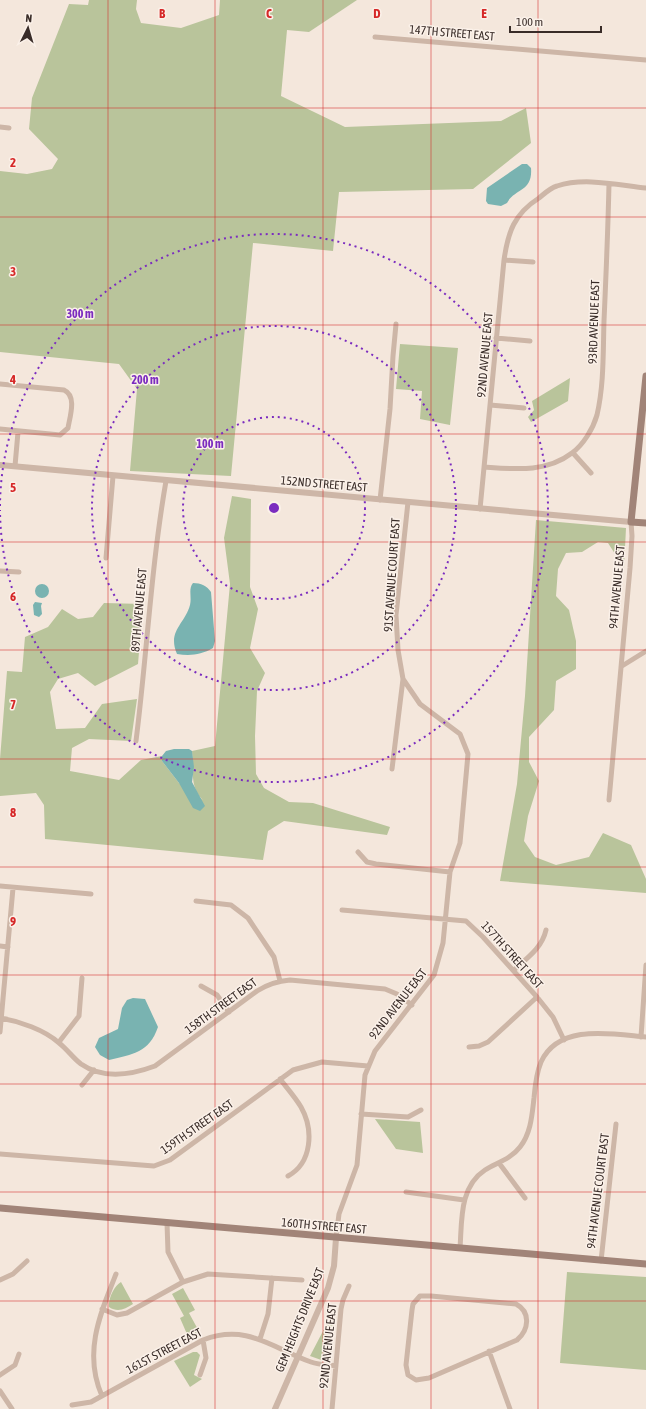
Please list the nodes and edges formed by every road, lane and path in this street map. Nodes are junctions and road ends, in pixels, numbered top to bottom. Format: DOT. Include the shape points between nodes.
graph roads {
  1 [pos="375,38"];
  2 [pos="646,60"];
  3 [pos="0,127"];
  4 [pos="10,128"];
  5 [pos="609,184"];
  6 [pos="646,188"];
  7 [pos="504,260"];
  8 [pos="533,262"];
  9 [pos="396,324"];
  10 [pos="496,338"];
  11 [pos="530,341"];
  12 [pos="646,376"];
  13 [pos="0,384"];
  14 [pos="490,406"];
  15 [pos="524,408"];
  16 [pos="0,429"];
  17 [pos="18,432"];
  18 [pos="643,435"];
  19 [pos="573,453"];
  20 [pos="0,465"];
  21 [pos="14,466"];
  22 [pos="484,466"];
  23 [pos="590,473"];
  24 [pos="113,476"];
  25 [pos="166,481"];
  26 [pos="380,500"];
  27 [pos="408,502"];
  28 [pos="480,509"];
  29 [pos="631,522"];
  30 [pos="646,523"];
  31 [pos="106,558"];
  32 [pos="0,571"];
  33 [pos="19,572"];
  34 [pos="646,651"];
  35 [pos="622,666"];
  36 [pos="403,679"];
  37 [pos="136,741"];
  38 [pos="392,769"];
  39 [pos="609,800"];
  40 [pos="358,852"];
  41 [pos="450,872"];
  42 [pos="0,886"];
  43 [pos="13,888"];
  44 [pos="91,894"];
  45 [pos="196,901"];
  46 [pos="342,910"];
  47 [pos="446,918"];
  48 [pos="546,930"];
  49 [pos="0,946"];
  50 [pos="8,947"];
  51 [pos="646,965"];
  52 [pos="514,970"];
  53 [pos="82,978"];
  54 [pos="280,981"];
  55 [pos="201,986"];
  56 [pos="537,997"];
  57 [pos="412,1005"];
  58 [pos="229,1012"];
  59 [pos="1,1018"];
  60 [pos="0,1032"];
  61 [pos="643,1037"];
  62 [pos="564,1040"];
  63 [pos="59,1042"];
  64 [pos="469,1047"];
  65 [pos="368,1066"];
  66 [pos="94,1070"];
  67 [pos="280,1079"];
  68 [pos="82,1085"];
  69 [pos="421,1110"];
  70 [pos="361,1114"];
  71 [pos="616,1124"];
  72 [pos="0,1154"];
  73 [pos="499,1163"];
  74 [pos="288,1176"];
  75 [pos="406,1192"];
  76 [pos="525,1198"];
  77 [pos="464,1200"];
  78 [pos="0,1208"];
  79 [pos="167,1223"];
  80 [pos="336,1238"];
  81 [pos="460,1248"];
  82 [pos="600,1260"];
  83 [pos="27,1261"];
  84 [pos="646,1264"];
  85 [pos="116,1274"];
  86 [pos="272,1278"];
  87 [pos="0,1280"];
  88 [pos="302,1280"];
  89 [pos="184,1282"];
  90 [pos="349,1286"];
  91 [pos="102,1310"];
  92 [pos="260,1339"];
  93 [pos="203,1340"];
  94 [pos="489,1351"];
  95 [pos="18,1354"];
  96 [pos="298,1355"];
  97 [pos="336,1366"];
  98 [pos="0,1375"];
  99 [pos="200,1376"];
  100 [pos="0,1391"];
  101 [pos="102,1396"];
  102 [pos="72,1405"];
  103 [pos="12,1409"];
  104 [pos="275,1409"];
  105 [pos="332,1409"];
  106 [pos="510,1409"];
  1 -- 2 [label="street, 147TH STREET EAST"];
  3 -- 4 [label="street"];
  5 -- 6 [label="street"];
  5 -- 7 [label="street, 92ND AVENUE EAST" via="580,182 556,186 525,207 507,238"];
  5 -- 19 [label="street, 93RD AVENUE EAST" via="602,384 596,417 588,435"];
  7 -- 8 [label="street"];
  7 -- 10 [label="street, 92ND AVENUE EAST"];
  9 -- 26 [label="street"];
  10 -- 11 [label="street"];
  10 -- 14 [label="street, 92ND AVENUE EAST"];
  12 -- 18 [label="main road, 94TH AVENUE EAST"];
  13 -- 17 [label="street" via="64,390 71,396 68,428 63,434"];
  14 -- 15 [label="street"];
  14 -- 22 [label="street, 92ND AVENUE EAST"];
  16 -- 17 [label="street"];
  17 -- 21 [label="street"];
  18 -- 29 [label="main road, 94TH AVENUE EAST"];
  19 -- 22 [label="street" via="557,462 532,468"];
  19 -- 23 [label="street"];
  20 -- 21 [label="street, 152ND STREET EAST"];
  21 -- 24 [label="street, 152ND STREET EAST"];
  22 -- 28 [label="street, 92ND AVENUE EAST"];
  24 -- 25 [label="street, 152ND STREET EAST"];
  24 -- 31 [label="street"];
  25 -- 26 [label="street, 152ND STREET EAST"];
  25 -- 37 [label="street, 89TH AVENUE EAST" via="153,564"];
  26 -- 27 [label="street, 152ND STREET EAST"];
  27 -- 28 [label="street, 152ND STREET EAST"];
  27 -- 36 [label="street, 91ST AVENUE COURT EAST" via="396,615"];
  28 -- 29 [label="street, 152ND STREET EAST"];
  29 -- 30 [label="main road, 152ND STREET EAST"];
  29 -- 35 [label="street, 94TH AVENUE EAST"];
  32 -- 33 [label="street"];
  34 -- 35 [label="street"];
  35 -- 39 [label="street, 94TH AVENUE EAST"];
  36 -- 38 [label="street, 91ST AVENUE COURT EAST"];
  36 -- 41 [label="street, 92ND AVENUE EAST" via="420,704 460,734 468,754 460,843"];
  40 -- 41 [label="street" via="367,862 376,864"];
  41 -- 47 [label="street, 92ND AVENUE EAST"];
  42 -- 43 [label="street"];
  43 -- 44 [label="street"];
  43 -- 50 [label="street"];
  45 -- 54 [label="street" via="231,905 239,909 274,957"];
  46 -- 47 [label="street, 157TH STREET EAST"];
  47 -- 52 [label="street, 157TH STREET EAST" via="469,923"];
  47 -- 57 [label="street, 92ND AVENUE EAST" via="436,970"];
  48 -- 52 [label="street" via="542,942"];
  49 -- 50 [label="street"];
  50 -- 59 [label="street"];
  51 -- 61 [label="street"];
  52 -- 56 [label="street, 157TH STREET EAST"];
  53 -- 63 [label="street" via="79,1016"];
  54 -- 57 [label="street, 158TH STREET EAST" via="375,987 390,990"];
  54 -- 58 [label="street, 158TH STREET EAST" via="262,988"];
  55 -- 58 [label="street" via="217,995"];
  56 -- 62 [label="street, 157TH STREET EAST" via="553,1017"];
  56 -- 64 [label="street" via="488,1042"];
  57 -- 65 [label="street, 92ND AVENUE EAST" via="382,1041"];
  58 -- 66 [label="street, 158TH STREET EAST" via="155,1066 120,1075"];
  59 -- 60 [label="street"];
  59 -- 63 [label="street, 158TH STREET EAST" via="29,1026"];
  61 -- 62 [label="street" via="592,1033 575,1035"];
  62 -- 73 [label="street" via="542,1061 537,1075 529,1132 514,1153"];
  63 -- 66 [label="street, 158TH STREET EAST" via="82,1064"];
  65 -- 67 [label="street, 159TH STREET EAST" via="322,1062 302,1066"];
  65 -- 70 [label="street, 92ND AVENUE EAST"];
  66 -- 68 [label="street"];
  67 -- 72 [label="street, 159TH STREET EAST" via="170,1160 154,1166"];
  67 -- 74 [label="street" via="301,1107 309,1135 302,1164 297,1171"];
  69 -- 70 [label="street" via="408,1117"];
  70 -- 80 [label="street, 92ND AVENUE EAST" via="357,1164 338,1214"];
  71 -- 82 [label="street, 94TH AVENUE COURT EAST"];
  73 -- 76 [label="street"];
  73 -- 77 [label="street" via="478,1175"];
  75 -- 77 [label="street"];
  77 -- 81 [label="street"];
  78 -- 79 [label="main road, 160TH STREET EAST"];
  79 -- 80 [label="main road, 160TH STREET EAST"];
  79 -- 89 [label="street" via="168,1252"];
  80 -- 81 [label="main road, 160TH STREET EAST"];
  80 -- 96 [label="street, GEM HEIGHTS DRIVE EAST" via="332,1275"];
  81 -- 82 [label="main road, 160TH STREET EAST"];
  82 -- 84 [label="main road, 160TH STREET EAST"];
  83 -- 87 [label="street" via="17,1272"];
  85 -- 91 [label="street"];
  86 -- 88 [label="street"];
  86 -- 89 [label="street" via="216,1273"];
  86 -- 92 [label="street" via="268,1314"];
  89 -- 91 [label="street" via="127,1314 117,1316"];
  90 -- 97 [label="street, 92ND AVENUE EAST" via="340,1309"];
  91 -- 101 [label="street" via="96,1330 93,1361 95,1377"];
  92 -- 93 [label="street, 161ST STREET EAST" via="230,1334"];
  92 -- 96 [label="street, 161ST STREET EAST"];
  93 -- 99 [label="street" via="206,1358"];
  93 -- 101 [label="street, 161ST STREET EAST"];
  94 -- 94 [label="street" via="429,1378 413,1378 406,1370 406,1365 412,1310 418,1298 431,1296 516,1304 522,1308 526,1314 527,1324 524,1332 517,1340"];
  94 -- 106 [label="street"];
  95 -- 98 [label="street" via="15,1365"];
  96 -- 97 [label="street, 161ST STREET EAST" via="316,1363"];
  96 -- 104 [label="street, GEM HEIGHTS DRIVE EAST"];
  97 -- 105 [label="street, 92ND AVENUE EAST"];
  100 -- 103 [label="street"];
  101 -- 102 [label="street, 161ST STREET EAST" via="85,1404"];
}
